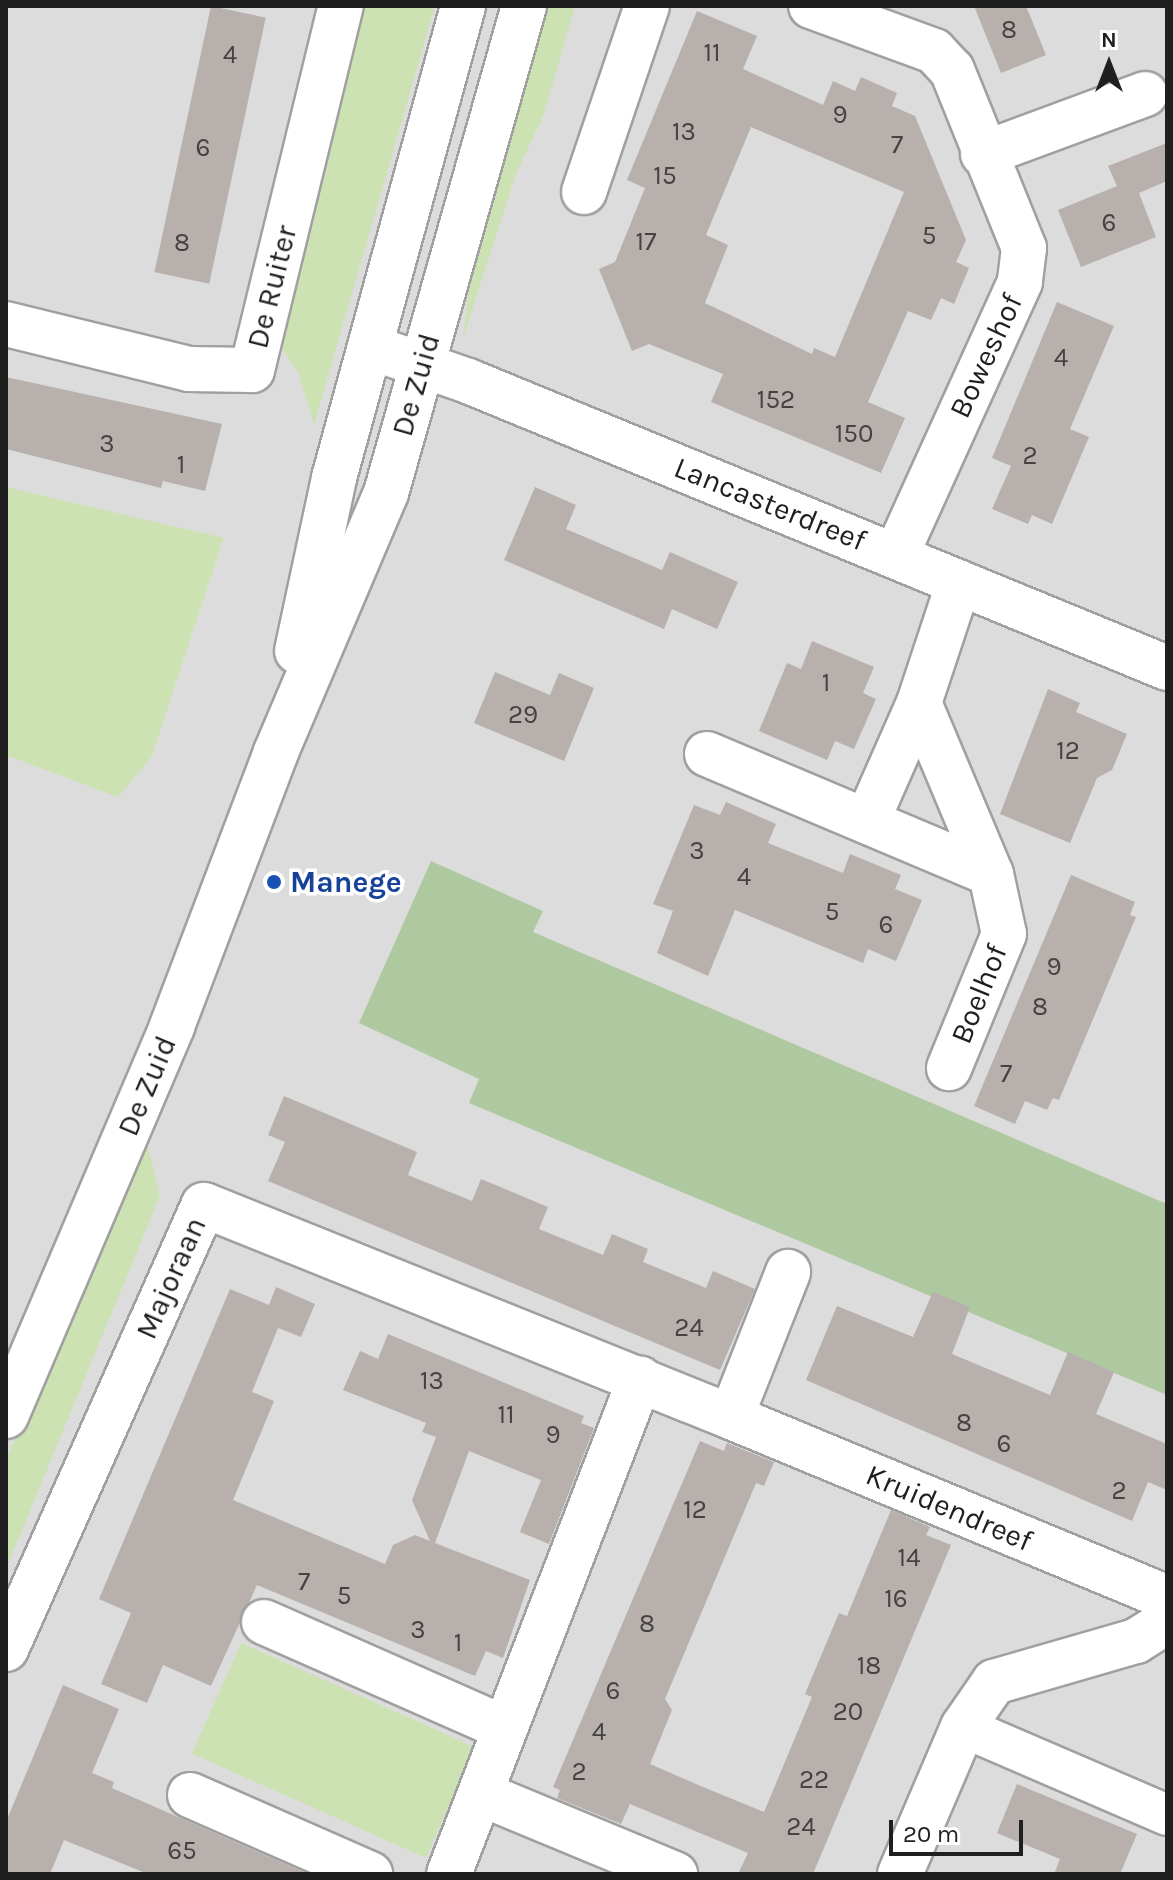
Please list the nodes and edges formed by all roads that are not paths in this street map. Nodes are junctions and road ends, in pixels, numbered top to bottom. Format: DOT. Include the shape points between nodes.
graph roads {
  1 [pos="341,6"];
  2 [pos="463,6"];
  3 [pos="524,6"];
  4 [pos="647,6"];
  5 [pos="811,6"];
  6 [pos="1145,94"];
  7 [pos="983,154"];
  8 [pos="584,192"];
  9 [pos="6,324"];
  10 [pos="370,347"];
  11 [pos="421,365"];
  12 [pos="896,555"];
  13 [pos="959,582"];
  14 [pos="1167,668"];
  15 [pos="919,703"];
  16 [pos="276,752"];
  17 [pos="707,754"];
  18 [pos="867,821"];
  19 [pos="991,874"];
  20 [pos="949,1068"];
  21 [pos="788,1272"];
  22 [pos="640,1379"];
  23 [pos="6,1416"];
  24 [pos="731,1417"];
  25 [pos="1167,1598"];
  26 [pos="264,1622"];
  27 [pos="1167,1622"];
  28 [pos="6,1649"];
  29 [pos="502,1727"];
  30 [pos="963,1727"];
  31 [pos="190,1795"];
  32 [pos="484,1795"];
  33 [pos="1167,1815"];
  34 [pos="370,1874"];
  35 [pos="449,1874"];
  36 [pos="675,1874"];
  37 [pos="900,1874"];
  1 -- 9 [label="street, De Ruiter" via="252,370 189,369"];
  2 -- 10 [label="street, De Zuid"];
  3 -- 11 [label="street, De Zuid"];
  4 -- 8 [label="street"];
  5 -- 7 [label="street, Boweshof" via="934,51 952,70"];
  6 -- 7 [label="street"];
  7 -- 12 [label="street, Boweshof" via="1024,248 1020,282"];
  10 -- 11 [label="street, Lancasterdreef"];
  10 -- 16 [label="street, De Zuid" via="334,478"];
  11 -- 12 [label="street, Lancasterdreef"];
  11 -- 16 [label="street, De Zuid" via="386,493"];
  12 -- 13 [label="street, Lancasterdreef"];
  13 -- 14 [label="street, Lancasterdreef"];
  13 -- 15 [label="street"];
  15 -- 18 [label="street"];
  15 -- 19 [label="street, Boelhof"];
  16 -- 23 [label="street, De Zuid" via="172,1026"];
  17 -- 18 [label="street"];
  18 -- 19 [label="street"];
  19 -- 20 [label="street, Boelhof" via="1004,934"];
  21 -- 24 [label="street"];
  22 -- 24 [label="street, Majoraan"];
  22 -- 28 [label="street, Majoraan" via="204,1205"];
  22 -- 29 [label="street"];
  24 -- 25 [label="street, Kruidendreef"];
  26 -- 29 [label="street"];
  27 -- 30 [label="street" via="1136,1641 994,1682"];
  29 -- 32 [label="street"];
  30 -- 33 [label="street"];
  30 -- 37 [label="street"];
  31 -- 34 [label="street"];
  32 -- 35 [label="street"];
  32 -- 36 [label="street"];
}
